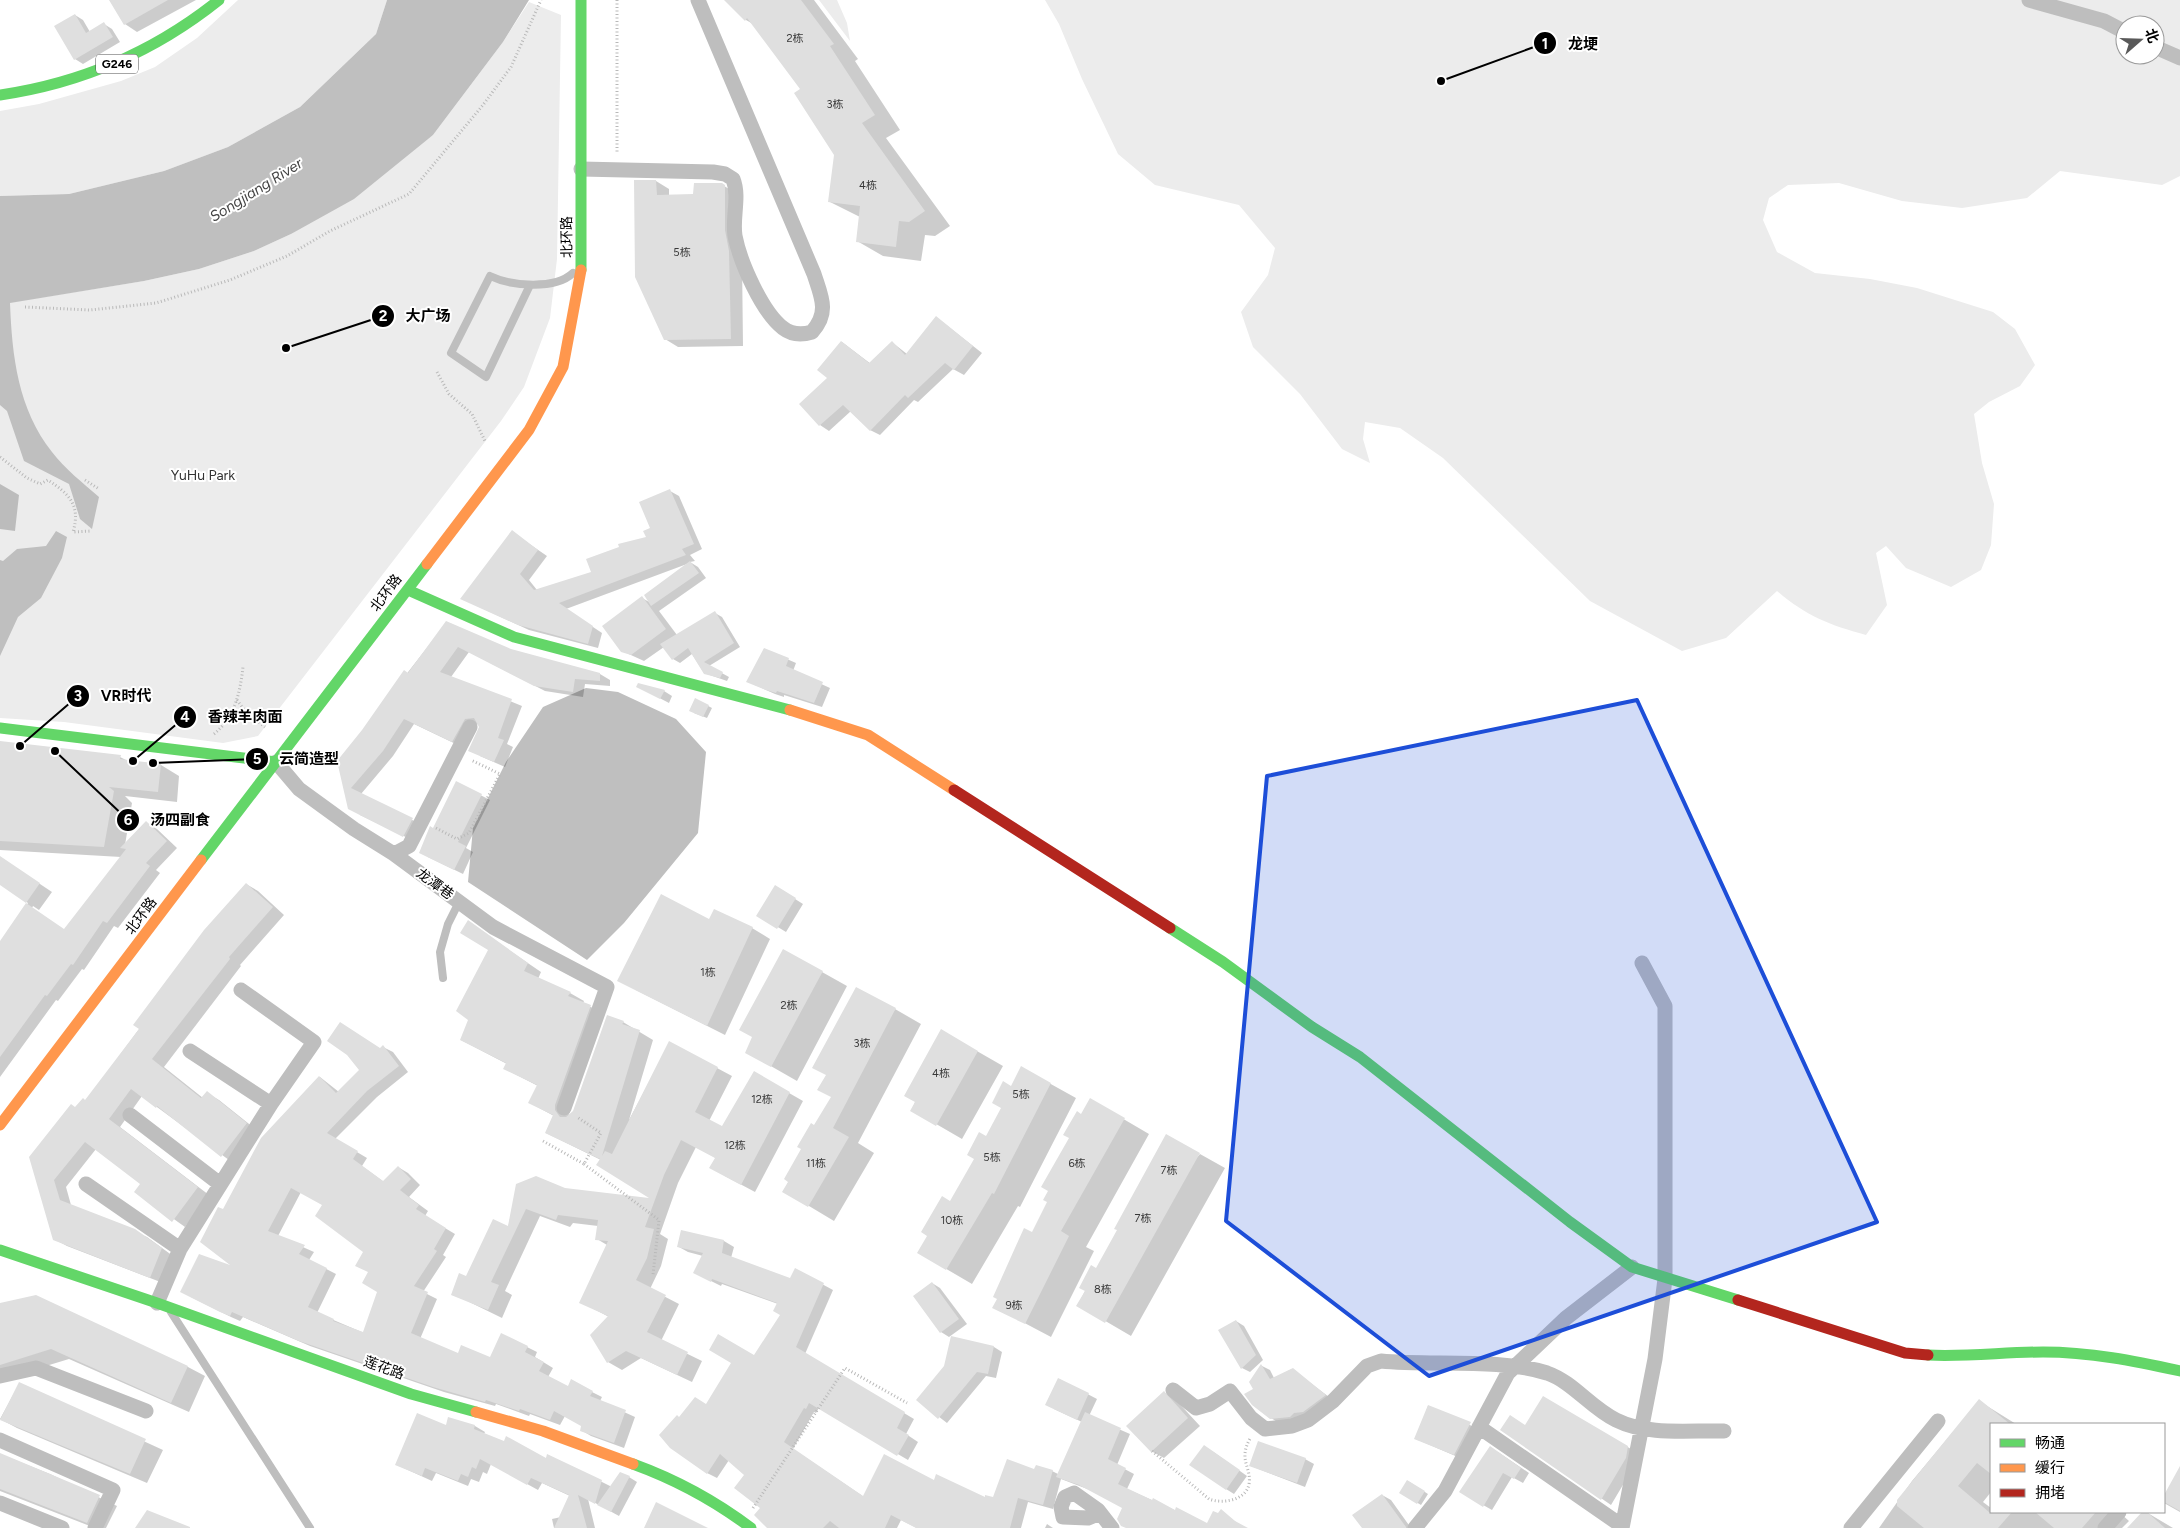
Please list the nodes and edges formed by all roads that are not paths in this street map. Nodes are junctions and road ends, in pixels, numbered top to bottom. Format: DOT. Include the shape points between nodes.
graph roads {
  1 [pos="220,0"];
  2 [pos="581,0"];
  3 [pos="698,0"];
  4 [pos="2029,0"];
  5 [pos="2115,27"];
  6 [pos="2165,51"];
  7 [pos="2180,58"];
  8 [pos="0,95"];
  9 [pos="580,169"];
  10 [pos="582,265"];
  11 [pos="530,285"];
  12 [pos="408,590"];
  13 [pos="470,727"];
  14 [pos="0,728"];
  15 [pos="276,762"];
  16 [pos="394,854"];
  17 [pos="459,902"];
  18 [pos="1642,963"];
  19 [pos="443,978"];
  20 [pos="241,990"];
  21 [pos="190,1052"];
  22 [pos="270,1104"];
  23 [pos="564,1108"];
  24 [pos="130,1115"];
  25 [pos="0,1125"];
  26 [pos="86,1184"];
  27 [pos="220,1184"];
  28 [pos="180,1249"];
  29 [pos="0,1250"];
  30 [pos="1632,1267"];
  31 [pos="1665,1279"];
  32 [pos="162,1305"];
  33 [pos="1514,1367"];
  34 [pos="2180,1370"];
  35 [pos="0,1376"];
  36 [pos="1173,1390"];
  37 [pos="146,1411"];
  38 [pos="1938,1421"];
  39 [pos="1479,1427"];
  40 [pos="1641,1430"];
  41 [pos="1724,1431"];
  42 [pos="0,1440"];
  43 [pos="0,1503"];
  44 [pos="1100,1513"];
  45 [pos="2118,1513"];
  46 [pos="1622,1527"];
  47 [pos="62,1528"];
  48 [pos="95,1528"];
  49 [pos="310,1528"];
  50 [pos="751,1528"];
  51 [pos="1112,1528"];
  52 [pos="1415,1528"];
  53 [pos="1852,1528"];
  54 [pos="2105,1528"];
  1 -- 8 [label="main road, G246" via="187,26 116,64 70,80"];
  2 -- 9 [label="main road, 北环路"];
  3 -- 9 [label="street" via="814,274 823,303 821,322 812,332 794,334 783,329 764,306 739,250 733,179 713,172"];
  4 -- 5 [label="street"];
  6 -- 7 [label="street"];
  9 -- 10 [label="main road, 北环路"];
  10 -- 11 [label="lane" via="568,278"];
  10 -- 12 [label="main road, 北环路" via="563,367 538,414"];
  11 -- 11 [label="lane" via="490,276 450,353 486,377"];
  12 -- 15 [label="main road, 北环路"];
  12 -- 30 [label="main road" via="514,636 821,718 868,736 1224,962 1312,1027 1360,1057"];
  13 -- 16 [label="street" via="409,846"];
  14 -- 15 [label="main road"];
  15 -- 16 [label="street, 龙潭巷" via="298,789"];
  15 -- 25 [label="main road, 北环路"];
  16 -- 17 [label="street, 龙潭巷"];
  17 -- 19 [label="lane" via="440,952"];
  17 -- 23 [label="street, 龙潭巷" via="493,927 607,988"];
  18 -- 31 [label="street" via="1665,1006"];
  20 -- 22 [label="street" via="314,1042"];
  21 -- 22 [label="street"];
  22 -- 27 [label="street"];
  24 -- 27 [label="street"];
  26 -- 28 [label="street"];
  27 -- 28 [label="street"];
  28 -- 32 [label="street"];
  29 -- 32 [label="main road, 莲花路"];
  30 -- 31 [label="main road"];
  30 -- 33 [label="street" via="1566,1318"];
  31 -- 34 [label="main road" via="1905,1353 1947,1356 2044,1352 2124,1358"];
  31 -- 40 [label="street" via="1655,1359"];
  32 -- 49 [label="lane"];
  32 -- 50 [label="main road, 莲花路" via="411,1394 543,1431 670,1477 716,1502"];
  33 -- 36 [label="street" via="1381,1361 1367,1366 1334,1401 1308,1420 1292,1426 1265,1429 1251,1418 1230,1391 1210,1404 1196,1408"];
  33 -- 39 [label="street"];
  33 -- 40 [label="street" via="1548,1374 1582,1394 1614,1420"];
  35 -- 37 [label="street" via="36,1368"];
  38 -- 53 [label="street"];
  39 -- 46 [label="street"];
  39 -- 52 [label="street" via="1445,1491"];
  40 -- 41 [label="street"];
  40 -- 46 [label="street"];
  42 -- 48 [label="street" via="113,1490"];
  43 -- 47 [label="street"];
  44 -- 51 [label="street"];
  45 -- 54 [label="street"];
}
